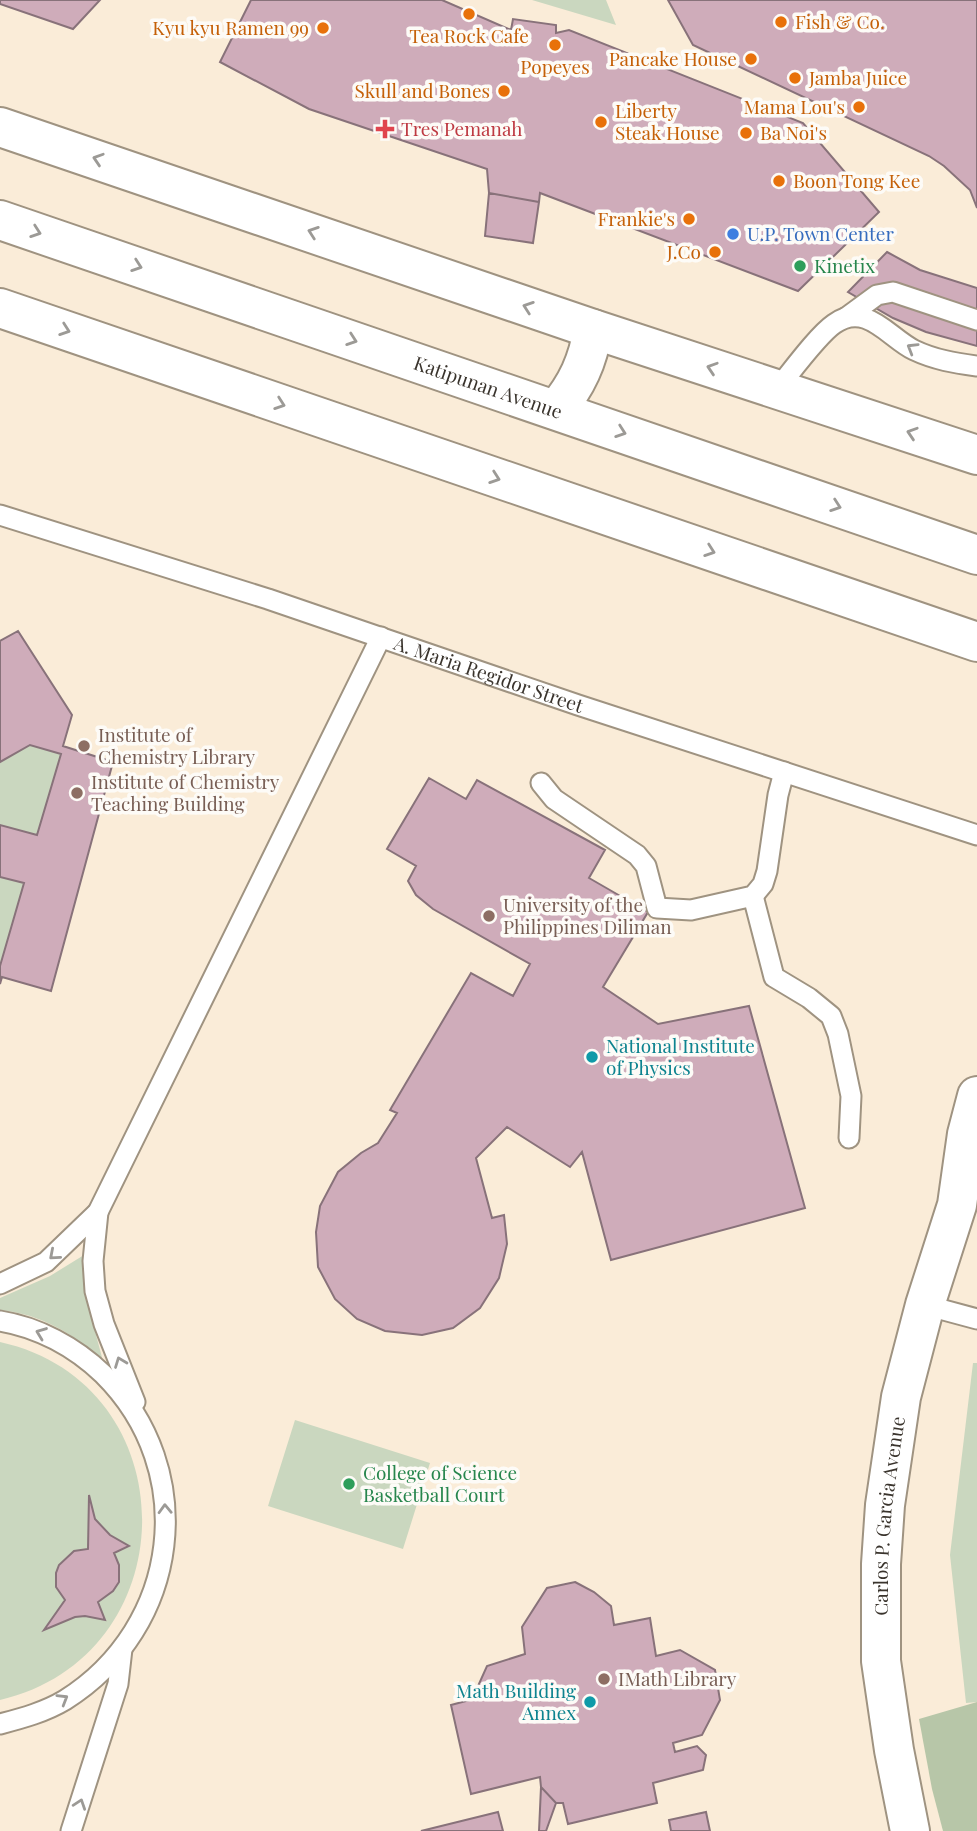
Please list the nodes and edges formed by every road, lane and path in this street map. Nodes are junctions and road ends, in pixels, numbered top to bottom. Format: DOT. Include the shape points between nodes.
graph roads {
  1 [pos="0,127"];
  2 [pos="0,220"];
  3 [pos="0,308"];
  4 [pos="847,317"];
  5 [pos="977,320"];
  6 [pos="593,329"];
  7 [pos="977,366"];
  8 [pos="777,389"];
  9 [pos="556,410"];
  10 [pos="977,455"];
  11 [pos="0,515"];
  12 [pos="977,555"];
  13 [pos="381,637"];
  14 [pos="977,642"];
  15 [pos="784,772"];
  16 [pos="541,783"];
  17 [pos="977,835"];
  18 [pos="752,896"];
  19 [pos="977,1096"];
  20 [pos="849,1138"];
  21 [pos="967,1190"];
  22 [pos="99,1212"];
  23 [pos="0,1284"];
  24 [pos="925,1305"];
  25 [pos="977,1319"];
  26 [pos="0,1321"];
  27 [pos="143,1426"];
  28 [pos="122,1649"];
  29 [pos="0,1724"];
  30 [pos="71,1831"];
  31 [pos="910,1831"];
  6 -- 1 [label="main road, one-way"];
  2 -- 9 [label="main road, Katipunan Avenue, one-way"];
  3 -- 14 [label="main road, one-way"];
  4 -- 5 [label="lane" via="877,295 893,292"];
  7 -- 4 [label="lane, one-way" via="936,359 911,349 875,321"];
  4 -- 8 [label="lane" via="832,325"];
  8 -- 6 [label="main road, one-way"];
  6 -- 9 [label="main road" via="582,373"];
  10 -- 8 [label="main road, one-way"];
  9 -- 12 [label="main road, Katipunan Avenue, one-way"];
  11 -- 13 [label="lane, A. Maria Regidor Street"];
  13 -- 15 [label="lane, A. Maria Regidor Street"];
  13 -- 22 [label="lane"];
  15 -- 17 [label="lane, A. Maria Regidor Street"];
  15 -- 18 [label="lane" via="767,871"];
  16 -- 18 [label="lane" via="554,799 637,855 646,866 657,908 691,910"];
  18 -- 20 [label="lane" via="774,977 831,1016 851,1096"];
  19 -- 21 [label="main road, Carlos P. Garcia Avenue" via="967,1134"];
  21 -- 24 [label="main road, Carlos P. Garcia Avenue"];
  22 -- 23 [label="lane, one-way" via="46,1262"];
  27 -- 22 [label="lane, one-way" via="95,1291 93,1261"];
  24 -- 25 [label="lane"];
  24 -- 31 [label="main road, Carlos P. Garcia Avenue" via="901,1397 881,1564 881,1661"];
  27 -- 26 [label="lane, one-way" via="120,1391 90,1361 54,1338"];
  28 -- 27 [label="lane, one-way" via="143,1617 158,1581 166,1542 166,1502 158,1463"];
  29 -- 28 [label="lane, one-way" via="29,1717 64,1700 95,1678"];
  30 -- 28 [label="lane, one-way" via="118,1684"];
}
